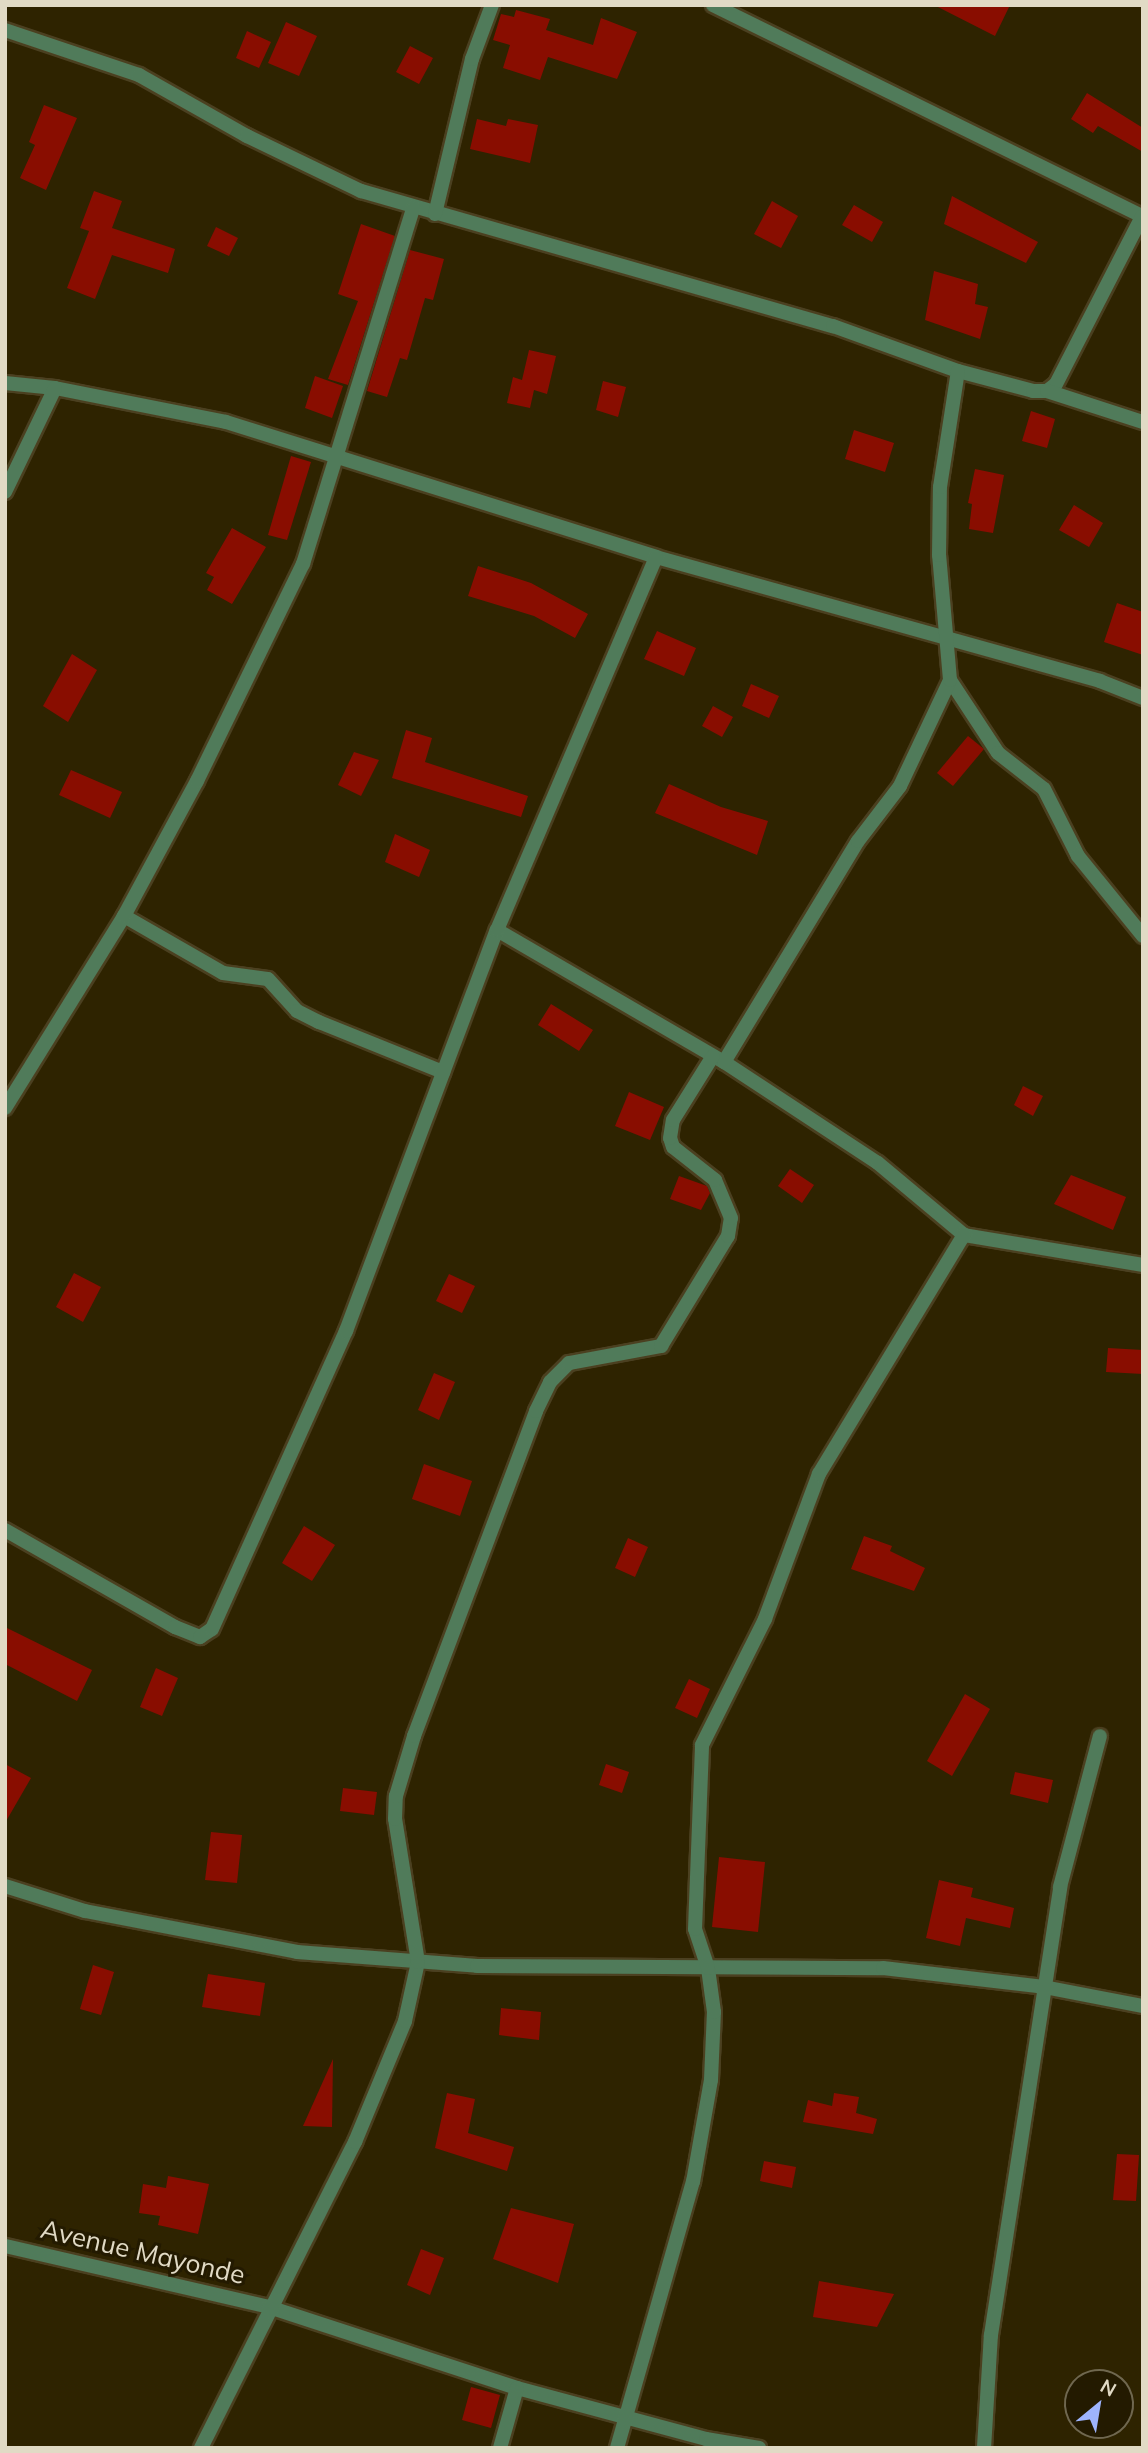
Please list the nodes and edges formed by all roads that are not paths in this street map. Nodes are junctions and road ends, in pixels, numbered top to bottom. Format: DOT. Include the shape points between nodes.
graph roads {
  1 [pos="492,5"];
  2 [pos="713,5"];
  3 [pos="5,30"];
  4 [pos="413,209"];
  5 [pos="435,214"];
  6 [pos="1142,217"];
  7 [pos="958,371"];
  8 [pos="5,383"];
  9 [pos="55,388"];
  10 [pos="1047,391"];
  11 [pos="1143,422"];
  12 [pos="337,456"];
  13 [pos="5,492"];
  14 [pos="656,556"];
  15 [pos="944,640"];
  16 [pos="950,680"];
  17 [pos="1143,698"];
  18 [pos="124,916"];
  19 [pos="497,930"];
  20 [pos="1143,936"];
  21 [pos="718,1059"];
  22 [pos="443,1072"];
  23 [pos="5,1108"];
  24 [pos="964,1235"];
  25 [pos="1143,1265"];
  26 [pos="5,1530"];
  27 [pos="1100,1736"];
  28 [pos="5,1886"];
  29 [pos="418,1962"];
  30 [pos="708,1968"];
  31 [pos="1044,1987"];
  32 [pos="1143,2006"];
  33 [pos="5,2246"];
  34 [pos="269,2306"];
  35 [pos="517,2388"];
  36 [pos="624,2418"];
  37 [pos="201,2448"];
  38 [pos="500,2448"];
  39 [pos="617,2448"];
  40 [pos="760,2448"];
  41 [pos="984,2448"];
  1 -- 5 [label="street" via="472,59"];
  2 -- 6 [label="street"];
  3 -- 4 [label="street" via="139,75 331,178"];
  4 -- 5 [label="street"];
  4 -- 12 [label="street"];
  5 -- 7 [label="street" via="833,326"];
  6 -- 10 [label="street" via="1056,384"];
  7 -- 10 [label="street"];
  7 -- 15 [label="street" via="940,487"];
  8 -- 9 [label="street"];
  9 -- 12 [label="street" via="182,410"];
  9 -- 13 [label="street"];
  10 -- 11 [label="street"];
  12 -- 14 [label="street"];
  12 -- 18 [label="street" via="303,564 197,781"];
  14 -- 15 [label="street"];
  14 -- 19 [label="street"];
  15 -- 16 [label="street"];
  15 -- 17 [label="street" via="1100,681"];
  16 -- 20 [label="street" via="998,753 1044,789 1078,856"];
  16 -- 21 [label="street" via="900,786 858,841"];
  18 -- 22 [label="street" via="223,973 268,979 297,1011 319,1022"];
  18 -- 23 [label="street"];
  19 -- 21 [label="street"];
  19 -- 22 [label="street"];
  21 -- 24 [label="street" via="878,1163"];
  21 -- 29 [label="street" via="673,1120 670,1138 673,1147 715,1180 731,1218 728,1236 662,1346 579,1360 550,1382 407,1757 396,1819"];
  22 -- 26 [label="street" via="346,1331 223,1610 208,1634 200,1637 175,1627"];
  24 -- 25 [label="street"];
  24 -- 30 [label="street" via="818,1474 769,1608 702,1745 695,1929"];
  27 -- 31 [label="street" via="1060,1887"];
  28 -- 29 [label="street" via="147,1924 298,1952"];
  29 -- 30 [label="street"];
  29 -- 34 [label="street" via="396,2049 355,2143"];
  30 -- 31 [label="street" via="883,1968"];
  30 -- 36 [label="street" via="714,2012 705,2126 661,2299"];
  31 -- 32 [label="street"];
  31 -- 41 [label="street" via="991,2334"];
  33 -- 34 [label="street, Avenue Mayonde"];
  34 -- 35 [label="street, Avenue Mayonde"];
  34 -- 37 [label="street"];
  35 -- 36 [label="street, Avenue Mayonde"];
  35 -- 38 [label="street"];
  36 -- 39 [label="street"];
  36 -- 40 [label="street, Avenue Mayonde"];
}
